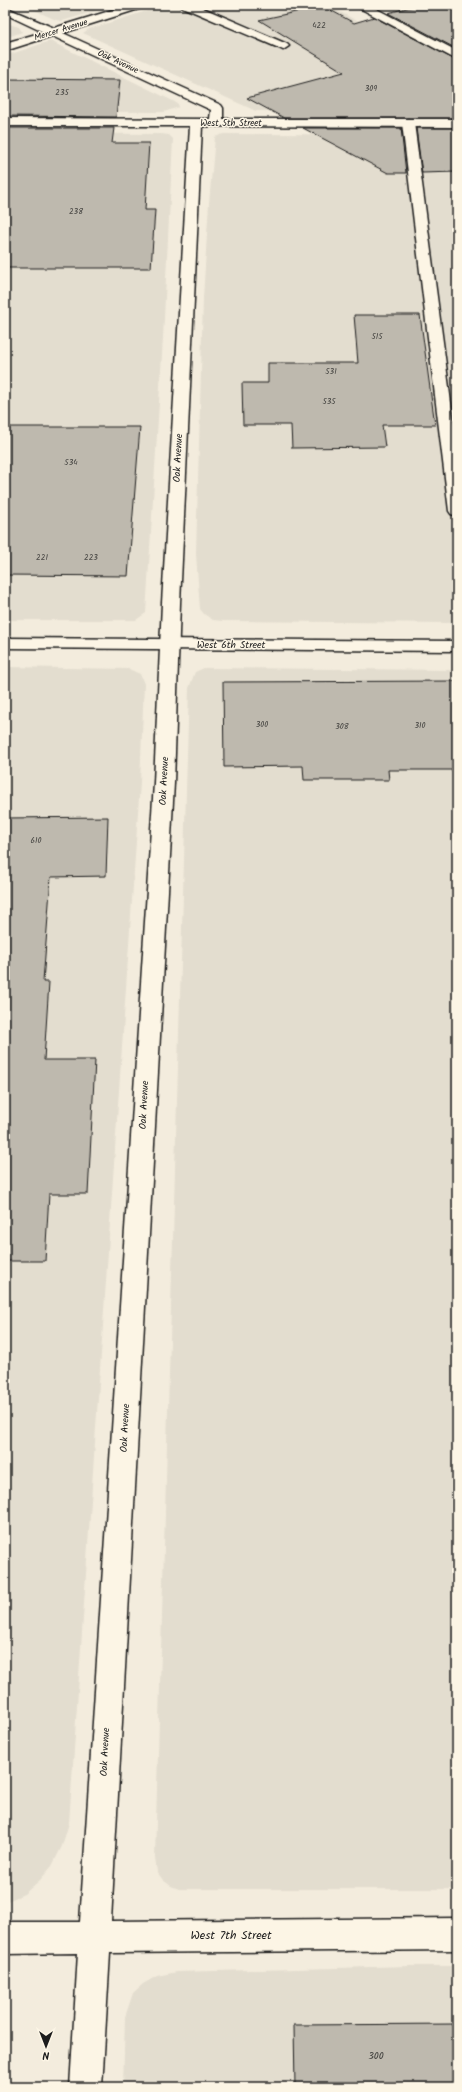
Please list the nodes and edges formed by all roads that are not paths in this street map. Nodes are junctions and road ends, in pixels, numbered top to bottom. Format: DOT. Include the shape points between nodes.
graph roads {
  1 [pos="140,5"];
  2 [pos="186,5"];
  3 [pos="360,5"];
  4 [pos="5,10"];
  5 [pos="53,33"];
  6 [pos="283,46"];
  7 [pos="5,47"];
  8 [pos="457,56"];
  9 [pos="5,122"];
  10 [pos="196,122"];
  11 [pos="216,122"];
  12 [pos="408,123"];
  13 [pos="457,123"];
  14 [pos="457,510"];
  15 [pos="5,643"];
  16 [pos="169,644"];
  17 [pos="457,646"];
  18 [pos="457,1934"];
  19 [pos="94,1936"];
  20 [pos="5,1938"];
  21 [pos="86,2087"];
  1 -- 5 [label="street, Mercer Avenue"];
  2 -- 6 [label="street"];
  3 -- 8 [label="street"];
  4 -- 5 [label="street, Oak Avenue"];
  5 -- 7 [label="street, Mercer Avenue"];
  5 -- 11 [label="street, Oak Avenue" via="217,108"];
  9 -- 10 [label="street, West 5th Street"];
  10 -- 11 [label="street, West 5th Street"];
  10 -- 16 [label="street, Oak Avenue"];
  11 -- 12 [label="street, West 5th Street"];
  12 -- 13 [label="street, West 5th Street"];
  12 -- 14 [label="street"];
  15 -- 16 [label="street, West 6th Street"];
  16 -- 17 [label="street, West 6th Street"];
  16 -- 19 [label="street, Oak Avenue" via="164,783"];
  18 -- 19 [label="street, West 7th Street"];
  19 -- 20 [label="street, West 7th Street"];
  19 -- 21 [label="street, Oak Avenue"];
}
